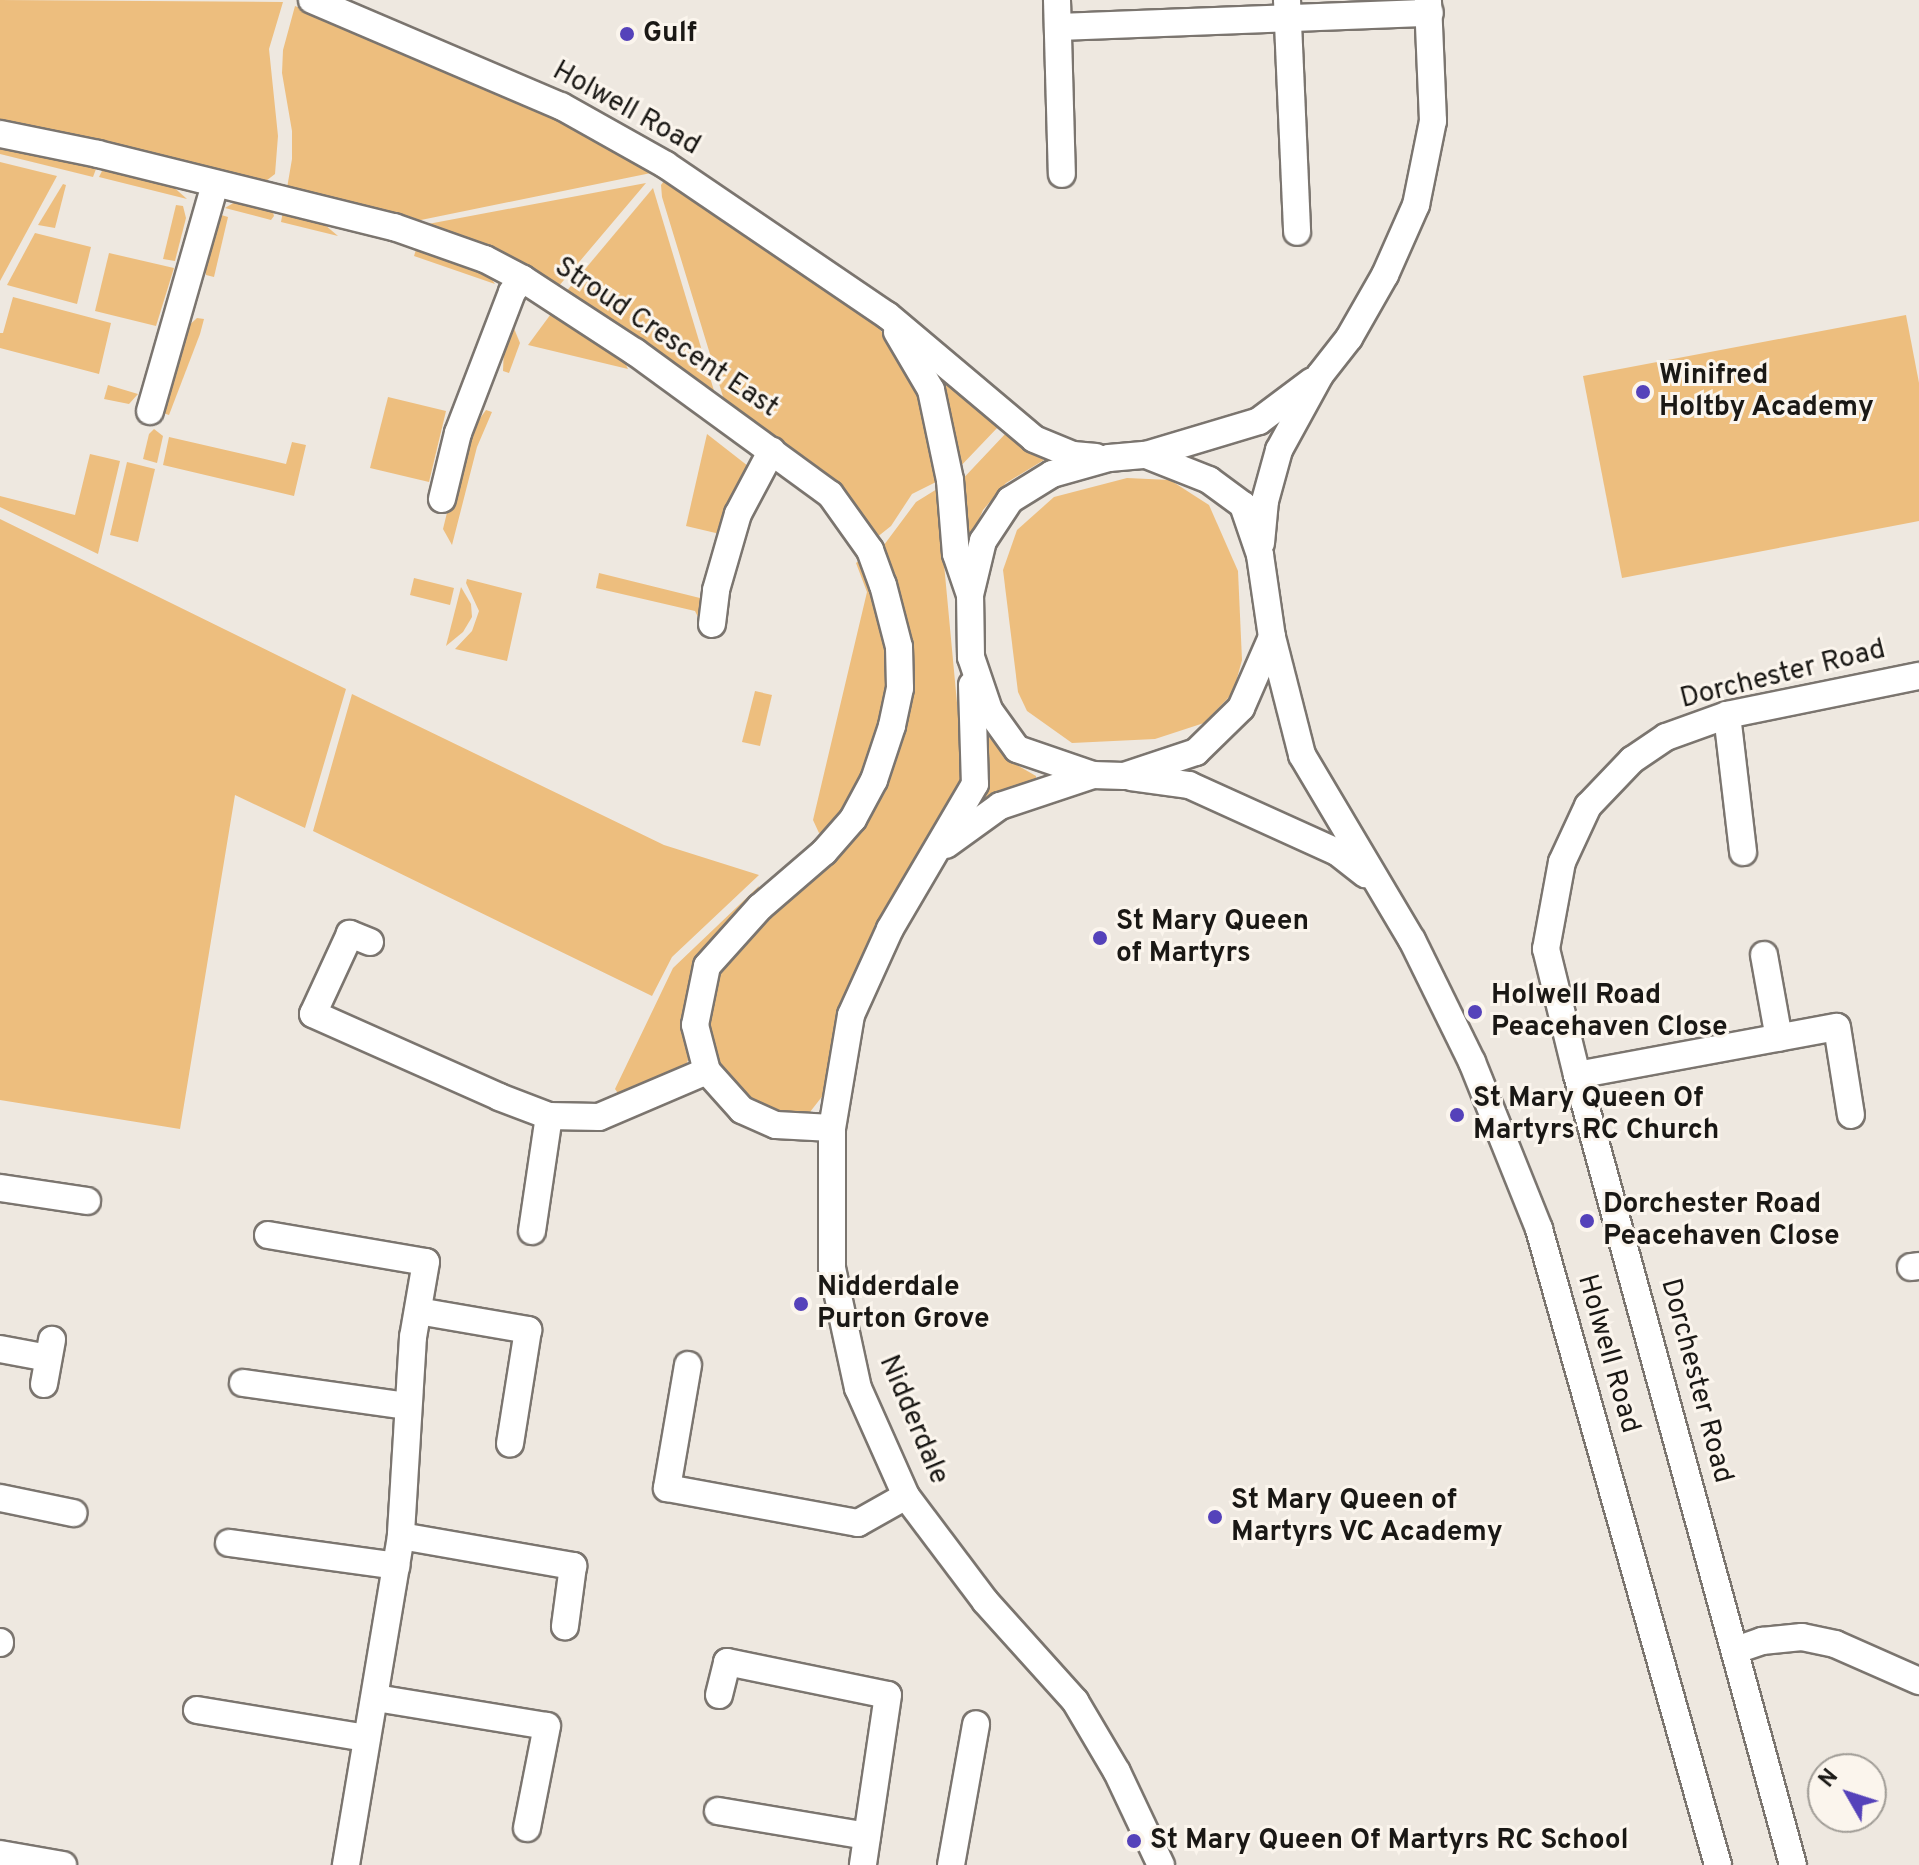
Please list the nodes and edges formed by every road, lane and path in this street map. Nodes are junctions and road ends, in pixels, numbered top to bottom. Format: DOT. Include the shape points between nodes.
graph roads {
  1 [pos="312,0"];
  2 [pos="1057,0"];
  3 [pos="349,6"];
  4 [pos="1429,7"];
  5 [pos="1287,10"];
  6 [pos="1059,27"];
  7 [pos="0,134"];
  8 [pos="1062,174"];
  9 [pos="215,184"];
  10 [pos="1297,232"];
  11 [pos="523,279"];
  12 [pos="887,315"];
  13 [pos="1320,375"];
  14 [pos="150,411"];
  15 [pos="772,450"];
  16 [pos="1146,455"];
  17 [pos="1109,458"];
  18 [pos="442,499"];
  19 [pos="1260,555"];
  20 [pos="970,595"];
  21 [pos="712,624"];
  22 [pos="1272,637"];
  23 [pos="971,657"];
  24 [pos="1919,676"];
  25 [pos="1727,715"];
  26 [pos="1093,775"];
  27 [pos="1124,776"];
  28 [pos="938,851"];
  29 [pos="1743,852"];
  30 [pos="1377,884"];
  31 [pos="370,942"];
  32 [pos="1764,955"];
  33 [pos="1779,1038"];
  34 [pos="707,1071"];
  35 [pos="1577,1075"];
  36 [pos="1851,1115"];
  37 [pos="549,1116"];
  38 [pos="832,1128"];
  39 [pos="0,1188"];
  40 [pos="87,1201"];
  41 [pos="532,1231"];
  42 [pos="268,1235"];
  43 [pos="418,1311"];
  44 [pos="0,1349"];
  45 [pos="48,1361"];
  46 [pos="688,1365"];
  47 [pos="243,1383"];
  48 [pos="407,1406"];
  49 [pos="510,1444"];
  50 [pos="906,1496"];
  51 [pos="0,1498"];
  52 [pos="74,1514"];
  53 [pos="401,1536"];
  54 [pos="229,1543"];
  55 [pos="396,1566"];
  56 [pos="565,1626"];
  57 [pos="1736,1650"];
  58 [pos="1919,1681"];
  59 [pos="719,1695"];
  60 [pos="376,1698"];
  61 [pos="197,1710"];
  62 [pos="976,1724"];
  63 [pos="367,1738"];
  64 [pos="718,1811"];
  65 [pos="527,1828"];
  66 [pos="867,1836"];
  67 [pos="0,1854"];
  68 [pos="63,1865"];
  69 [pos="346,1865"];
  70 [pos="863,1865"];
  71 [pos="951,1865"];
  72 [pos="1161,1865"];
  73 [pos="1718,1865"];
  74 [pos="1793,1865"];
  1 -- 3 [label="street, Holwell Road"];
  2 -- 6 [label="street"];
  3 -- 12 [label="street, Holwell Road" via="561,106 666,165"];
  4 -- 5 [label="street"];
  4 -- 13 [label="street" via="1433,121 1416,205 1385,275 1349,338"];
  5 -- 6 [label="street"];
  5 -- 10 [label="street"];
  6 -- 8 [label="street"];
  7 -- 9 [label="street, Stroud Crescent East"];
  9 -- 11 [label="street, Stroud Crescent East" via="419,233"];
  9 -- 14 [label="street"];
  11 -- 15 [label="street, Stroud Crescent East"];
  11 -- 18 [label="street, Stroud Crescent East" via="512,292 458,433"];
  12 -- 17 [label="street, Holwell Road" via="1034,439 1073,455"];
  12 -- 20 [label="street, Holwell Road" via="931,390 950,480 956,554"];
  13 -- 16 [label="street" via="1259,421"];
  13 -- 19 [label="street" via="1279,450 1265,501"];
  15 -- 21 [label="street, Stroud Crescent East" via="738,514"];
  15 -- 34 [label="street, Stroud Crescent East" via="830,494 870,550 899,647 900,688 874,780 853,819 707,966 695,1025"];
  16 -- 17 [label="street"];
  16 -- 19 [label="street" via="1209,480 1243,505"];
  17 -- 20 [label="street" via="1052,474 1010,500 983,541"];
  19 -- 22 [label="street, Holwell Road"];
  20 -- 23 [label="street, Nidderdale"];
  22 -- 27 [label="street" via="1241,708 1196,752"];
  22 -- 30 [label="street, Holwell Road" via="1302,755"];
  23 -- 26 [label="street" via="989,710 1017,749"];
  23 -- 28 [label="street, Nidderdale" via="975,784"];
  24 -- 25 [label="street, Dorchester Road"];
  25 -- 29 [label="street"];
  25 -- 35 [label="street, Dorchester Road" via="1666,737 1632,760 1588,806 1562,862 1546,949"];
  26 -- 27 [label="street"];
  26 -- 28 [label="street, Nidderdale" via="1000,806"];
  27 -- 30 [label="street, Holwell Road" via="1189,785 1337,852"];
  28 -- 38 [label="street, Nidderdale" via="890,929 851,1015"];
  30 -- 73 [label="street, Holwell Road" via="1412,940 1472,1062 1539,1229"];
  31 -- 37 [label="street" via="350,934 313,1014"];
  32 -- 33 [label="street"];
  33 -- 35 [label="street"];
  33 -- 36 [label="street" via="1837,1027"];
  34 -- 37 [label="street" via="599,1117"];
  34 -- 38 [label="street, Stroud Crescent East" via="742,1110 776,1125"];
  35 -- 57 [label="street, Dorchester Road"];
  37 -- 41 [label="street"];
  38 -- 50 [label="street, Nidderdale" via="832,1268 858,1388"];
  39 -- 40 [label="street"];
  42 -- 43 [label="street" via="426,1262"];
  43 -- 48 [label="street"];
  43 -- 49 [label="street" via="528,1330"];
  44 -- 45 [label="street"];
  46 -- 50 [label="street" via="667,1488 858,1523"];
  47 -- 48 [label="street"];
  48 -- 53 [label="street"];
  50 -- 72 [label="street, Nidderdale" via="985,1601 1075,1701 1117,1772"];
  51 -- 52 [label="street"];
  53 -- 55 [label="street"];
  53 -- 56 [label="street" via="573,1566"];
  54 -- 55 [label="street"];
  55 -- 60 [label="street"];
  57 -- 58 [label="street" via="1802,1637 1835,1644"];
  57 -- 74 [label="street, Dorchester Road"];
  59 -- 66 [label="street" via="727,1662 888,1695"];
  60 -- 63 [label="street"];
  60 -- 65 [label="street" via="547,1726"];
  61 -- 63 [label="street"];
  62 -- 71 [label="street"];
  63 -- 69 [label="street"];
  64 -- 66 [label="street"];
  66 -- 70 [label="street"];
  67 -- 68 [label="street"];
}
